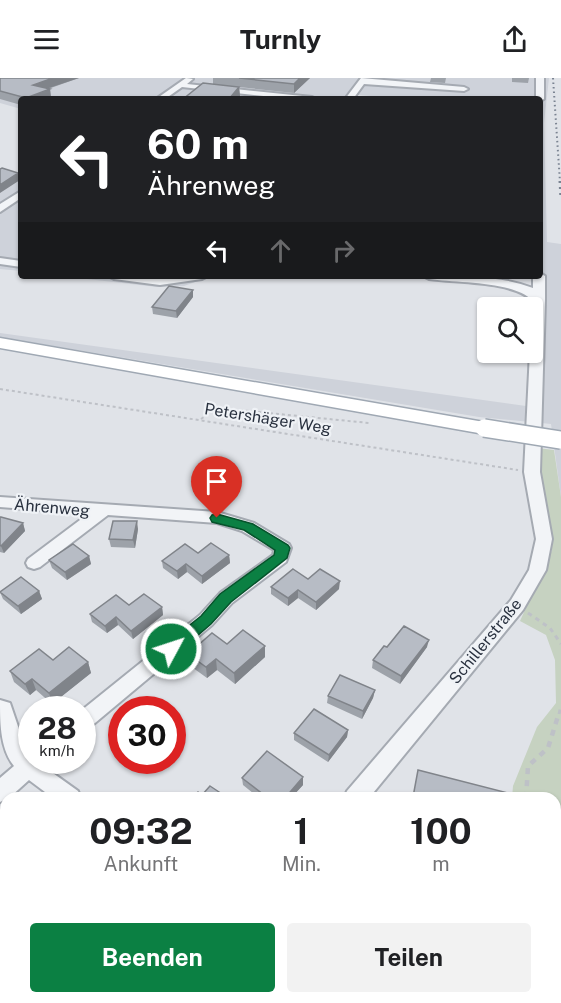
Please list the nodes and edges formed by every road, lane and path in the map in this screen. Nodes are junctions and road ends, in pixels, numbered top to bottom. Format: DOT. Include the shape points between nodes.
graph roads {
  1 [pos="191,78"];
  2 [pos="540,78"];
  3 [pos="364,80"];
  4 [pos="180,85"];
  5 [pos="464,89"];
  6 [pos="164,96"];
  7 [pos="284,96"];
  8 [pos="351,96"];
  9 [pos="540,96"];
  10 [pos="18,196"];
  11 [pos="1,207"];
  12 [pos="0,261"];
  13 [pos="18,264"];
  14 [pos="137,279"];
  15 [pos="181,279"];
  16 [pos="456,279"];
  17 [pos="539,279"];
  18 [pos="536,297"];
  19 [pos="539,297"];
  20 [pos="0,343"];
  21 [pos="535,363"];
  22 [pos="0,389"];
  23 [pos="201,419"];
  24 [pos="378,424"];
  25 [pos="561,440"];
  26 [pos="531,472"];
  27 [pos="0,502"];
  28 [pos="104,511"];
  29 [pos="34,563"];
  30 [pos="517,605"];
  31 [pos="561,644"];
  32 [pos="561,706"];
  33 [pos="0,708"];
  34 [pos="96,710"];
  35 [pos="18,753"];
  36 [pos="18,762"];
  37 [pos="39,774"];
  38 [pos="0,792"];
  39 [pos="62,792"];
  40 [pos="360,792"];
  41 [pos="526,792"];
  1 -- 4 [label="street"];
  2 -- 9 [label="street"];
  3 -- 5 [label="street"];
  3 -- 8 [label="street"];
  4 -- 6 [label="street"];
  4 -- 7 [label="street"];
  10 -- 11 [label="street"];
  12 -- 13 [label="street"];
  14 -- 15 [label="street"];
  16 -- 18 [label="street" via="510,285 528,290"];
  17 -- 19 [label="street, Schillerstraße"];
  20 -- 25 [label="main road, bridge"];
  21 -- 26 [label="street, Schillerstraße"];
  22 -- 23 [label="path, Petershäger Weg"];
  23 -- 24 [label="path" via="214,410 228,409"];
  23 -- 26 [label="path, Petershäger Weg"];
  26 -- 30 [label="street, Schillerstraße" via="544,539 537,570"];
  27 -- 28 [label="street, Ährenweg"];
  28 -- 29 [label="street, Ährenweg"];
  28 -- 34 [label="street, Ährenweg" via="217,518 249,527 283,548 280,558 226,598 206,620"];
  30 -- 31 [label="path" via="549,628"];
  30 -- 40 [label="street, Schillerstraße"];
  32 -- 41 [label="path" via="548,748 528,766"];
  33 -- 35 [label="street"];
  36 -- 38 [label="street"];
  37 -- 39 [label="street"];
}
